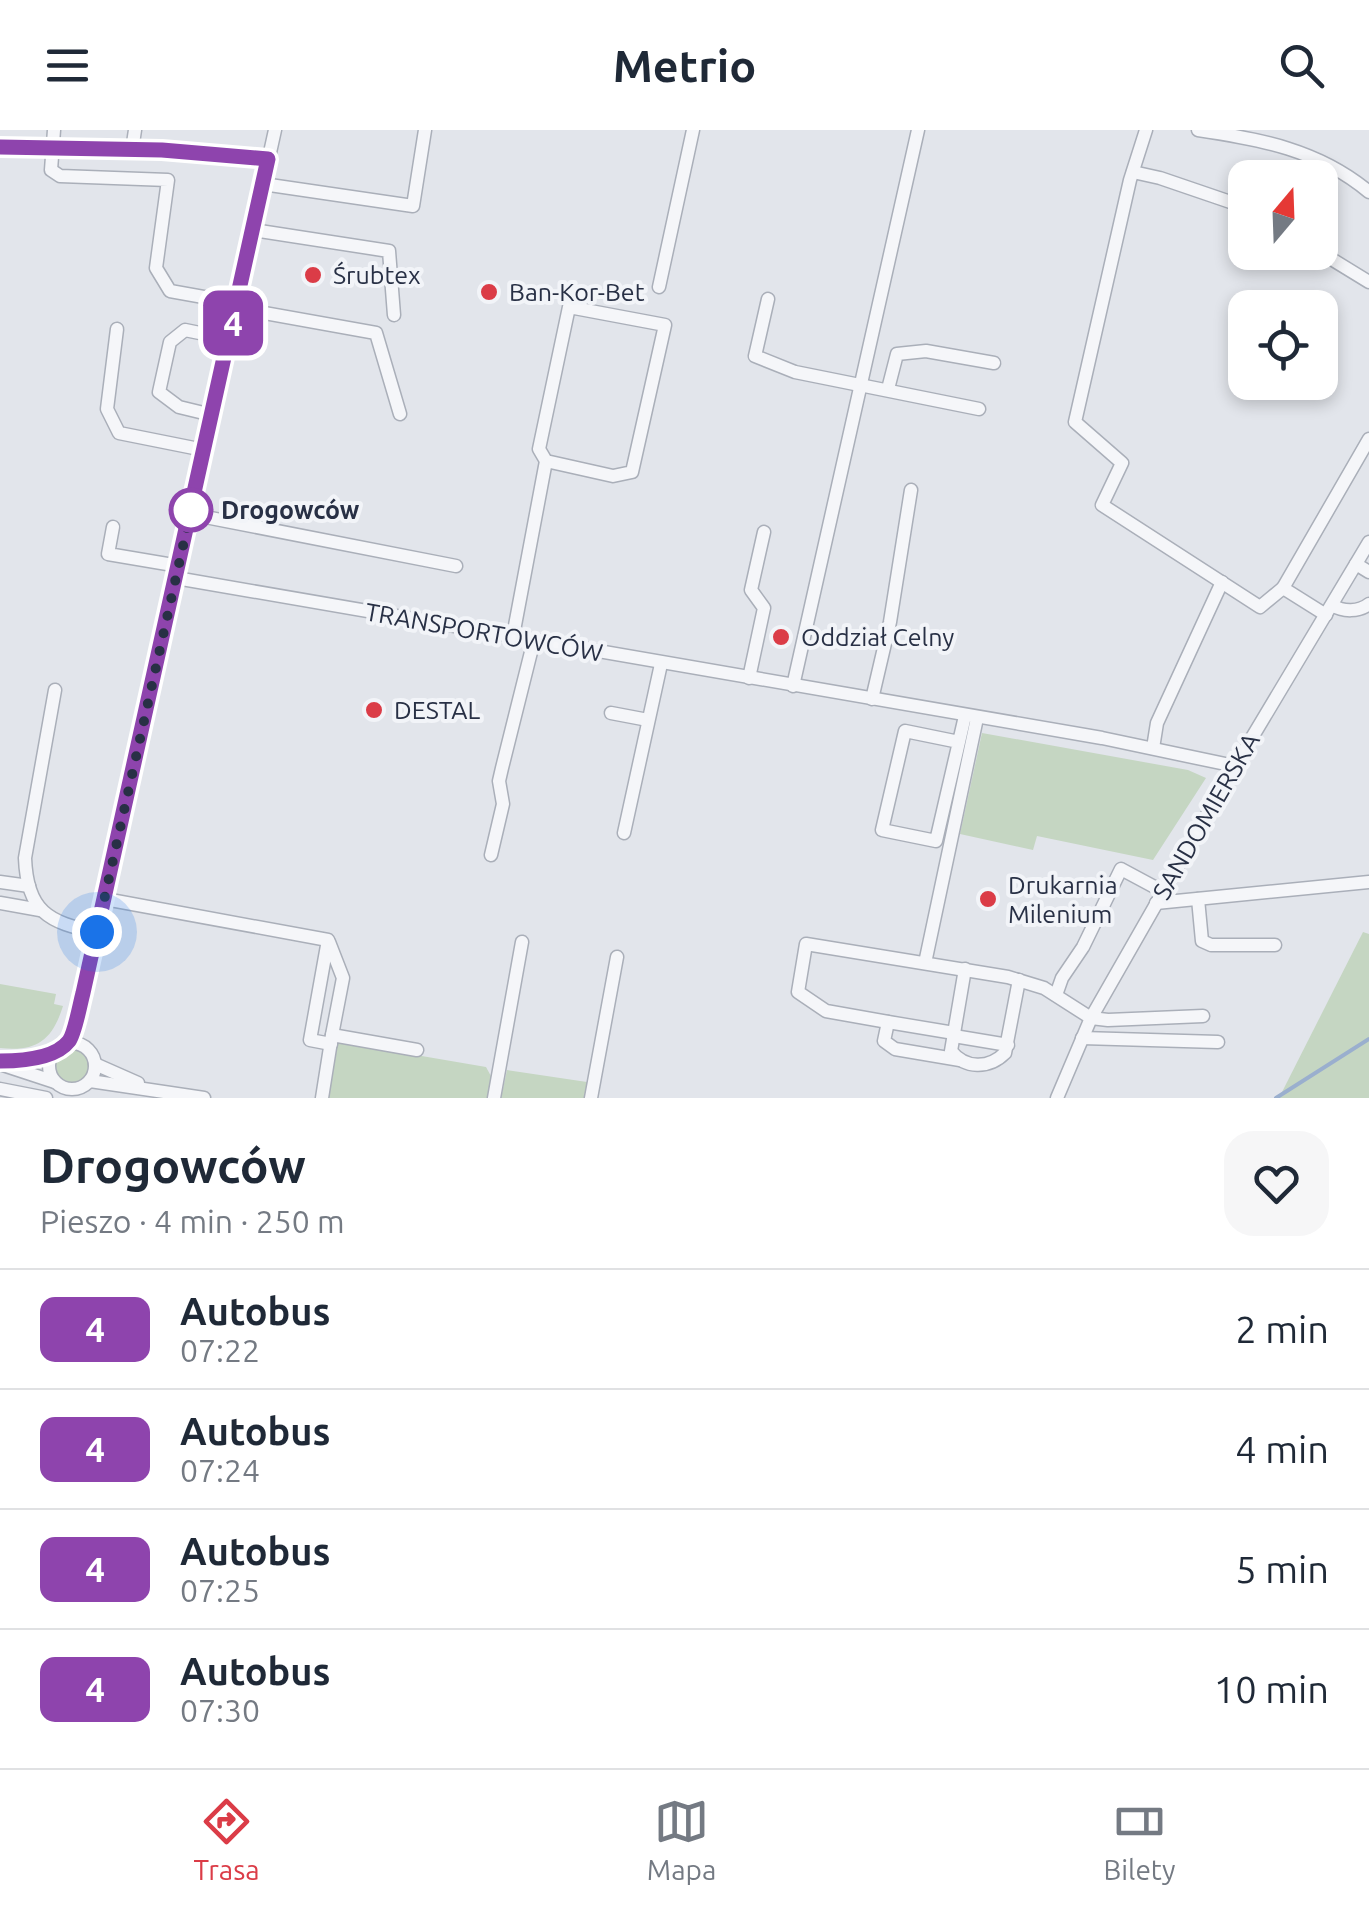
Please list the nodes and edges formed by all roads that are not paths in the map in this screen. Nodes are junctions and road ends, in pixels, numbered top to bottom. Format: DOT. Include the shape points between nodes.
graph roads {
  1 [pos="54,130"];
  2 [pos="135,130"];
  3 [pos="275,130"];
  4 [pos="425,130"];
  5 [pos="693,130"];
  6 [pos="918,130"];
  7 [pos="1146,130"];
  8 [pos="1198,130"];
  9 [pos="0,147"];
  10 [pos="54,148"];
  11 [pos="132,150"];
  12 [pos="268,159"];
  13 [pos="1133,172"];
  14 [pos="263,184"];
  15 [pos="1369,192"];
  16 [pos="1228,201"];
  17 [pos="253,230"];
  18 [pos="1338,263"];
  19 [pos="1369,282"];
  20 [pos="658,287"];
  21 [pos="768,299"];
  22 [pos="237,306"];
  23 [pos="394,315"];
  24 [pos="117,330"];
  25 [pos="229,339"];
  26 [pos="994,363"];
  27 [pos="859,384"];
  28 [pos="888,389"];
  29 [pos="979,409"];
  30 [pos="400,414"];
  31 [pos="212,415"];
  32 [pos="1369,439"];
  33 [pos="204,450"];
  34 [pos="546,461"];
  35 [pos="911,490"];
  36 [pos="190,514"];
  37 [pos="113,527"];
  38 [pos="764,532"];
  39 [pos="1369,542"];
  40 [pos="1356,564"];
  41 [pos="456,566"];
  42 [pos="178,572"];
  43 [pos="1369,572"];
  44 [pos="1222,582"];
  45 [pos="1283,588"];
  46 [pos="1369,604"];
  47 [pos="1329,610"];
  48 [pos="513,636"];
  49 [pos="534,640"];
  50 [pos="661,664"];
  51 [pos="749,678"];
  52 [pos="792,686"];
  53 [pos="55,690"];
  54 [pos="872,699"];
  55 [pos="611,713"];
  56 [pos="971,717"];
  57 [pos="648,720"];
  58 [pos="959,742"];
  59 [pos="1153,748"];
  60 [pos="1235,766"];
  61 [pos="624,834"];
  62 [pos="491,855"];
  63 [pos="0,882"];
  64 [pos="1369,882"];
  65 [pos="29,886"];
  66 [pos="1159,897"];
  67 [pos="105,899"];
  68 [pos="1198,899"];
  69 [pos="0,903"];
  70 [pos="40,910"];
  71 [pos="97,932"];
  72 [pos="328,940"];
  73 [pos="522,942"];
  74 [pos="1275,946"];
  75 [pos="617,957"];
  76 [pos="924,963"];
  77 [pos="966,969"];
  78 [pos="1020,980"];
  79 [pos="1056,995"];
  80 [pos="1203,1016"];
  81 [pos="1091,1018"];
  82 [pos="888,1022"];
  83 [pos="954,1035"];
  84 [pos="1082,1038"];
  85 [pos="332,1040"];
  86 [pos="1218,1042"];
  87 [pos="75,1044"];
  88 [pos="1008,1045"];
  89 [pos="417,1050"];
  90 [pos="52,1054"];
  91 [pos="960,1060"];
  92 [pos="0,1062"];
  93 [pos="95,1064"];
  94 [pos="90,1081"];
  95 [pos="116,1087"];
  96 [pos="59,1089"];
  97 [pos="154,1089"];
  98 [pos="0,1090"];
  99 [pos="74,1093"];
  100 [pos="197,1097"];
  101 [pos="46,1098"];
  102 [pos="134,1098"];
  103 [pos="322,1098"];
  104 [pos="494,1098"];
  105 [pos="592,1098"];
  106 [pos="1057,1098"];
  1 -- 10 [label="street"];
  2 -- 11 [label="street"];
  3 -- 12 [label="street"];
  4 -- 14 [label="street" via="413,206"];
  5 -- 20 [label="street"];
  6 -- 27 [label="street"];
  7 -- 13 [label="street"];
  8 -- 15 [label="street" via="1288,146"];
  9 -- 10 [label="street"];
  10 -- 11 [label="street"];
  10 -- 22 [label="street" via="52,170 60,176 168,180 156,268 170,290"];
  11 -- 12 [label="street"];
  12 -- 14 [label="street"];
  13 -- 16 [label="street"];
  13 -- 44 [label="street" via="1075,422 1122,463 1102,506"];
  14 -- 17 [label="street"];
  17 -- 22 [label="street"];
  17 -- 23 [label="street" via="389,251"];
  18 -- 19 [label="street"];
  21 -- 27 [label="street" via="755,356 795,372"];
  22 -- 25 [label="street"];
  22 -- 30 [label="street" via="376,333"];
  24 -- 33 [label="street" via="108,409 118,434"];
  25 -- 31 [label="street"];
  25 -- 31 [label="street" via="185,330 170,342 159,392 179,407"];
  26 -- 28 [label="street" via="926,351 897,354"];
  27 -- 28 [label="street"];
  27 -- 52 [label="street"];
  28 -- 29 [label="street"];
  31 -- 33 [label="street"];
  32 -- 45 [label="street"];
  33 -- 36 [label="street"];
  34 -- 34 [label="street" via="540,449 569,308 665,325 632,472 613,476"];
  34 -- 48 [label="street"];
  35 -- 54 [label="street"];
  36 -- 41 [label="street"];
  36 -- 42 [label="street"];
  37 -- 42 [label="street, TRANSPORTOWCÓW" via="108,554"];
  38 -- 51 [label="street" via="751,590 764,608"];
  39 -- 40 [label="street, SANDOMIERSKA"];
  40 -- 43 [label="street"];
  40 -- 47 [label="street, SANDOMIERSKA"];
  42 -- 48 [label="street, TRANSPORTOWCÓW"];
  42 -- 67 [label="street"];
  44 -- 45 [label="street" via="1260,607"];
  44 -- 59 [label="street" via="1157,723"];
  45 -- 47 [label="street"];
  46 -- 47 [label="street"];
  47 -- 60 [label="street, SANDOMIERSKA"];
  48 -- 49 [label="street, TRANSPORTOWCÓW"];
  49 -- 50 [label="street, TRANSPORTOWCÓW"];
  49 -- 62 [label="street" via="502,768 503,804"];
  50 -- 51 [label="street, TRANSPORTOWCÓW"];
  50 -- 57 [label="street"];
  51 -- 52 [label="street, TRANSPORTOWCÓW"];
  52 -- 54 [label="street, TRANSPORTOWCÓW"];
  53 -- 65 [label="street" via="25,858"];
  54 -- 56 [label="street, TRANSPORTOWCÓW"];
  55 -- 57 [label="street"];
  56 -- 58 [label="street"];
  56 -- 59 [label="street, TRANSPORTOWCÓW"];
  56 -- 76 [label="street"];
  57 -- 61 [label="street"];
  58 -- 58 [label="street" via="936,841 882,830 905,731"];
  59 -- 60 [label="street, TRANSPORTOWCÓW"];
  60 -- 66 [label="street, SANDOMIERSKA"];
  63 -- 65 [label="street"];
  64 -- 68 [label="street"];
  65 -- 70 [label="street"];
  66 -- 68 [label="street"];
  66 -- 79 [label="street" via="1120,868"];
  66 -- 81 [label="street, SANDOMIERSKA"];
  67 -- 71 [label="street"];
  67 -- 72 [label="street"];
  68 -- 74 [label="street" via="1202,941"];
  69 -- 70 [label="street"];
  70 -- 71 [label="street" via="62,925"];
  71 -- 87 [label="street"];
  72 -- 85 [label="street" via="343,978"];
  72 -- 85 [label="street" via="310,1040"];
  73 -- 104 [label="street"];
  75 -- 105 [label="street"];
  76 -- 77 [label="street"];
  76 -- 82 [label="street" via="806,944 798,992 826,1012"];
  77 -- 78 [label="street"];
  77 -- 83 [label="street"];
  78 -- 79 [label="street"];
  78 -- 88 [label="street"];
  79 -- 81 [label="street"];
  80 -- 81 [label="street"];
  81 -- 84 [label="street, SANDOMIERSKA"];
  82 -- 83 [label="street"];
  82 -- 91 [label="street" via="884,1041 895,1049"];
  83 -- 88 [label="street"];
  83 -- 91 [label="street" via="952,1051"];
  84 -- 86 [label="street"];
  84 -- 106 [label="street, SANDOMIERSKA"];
  85 -- 89 [label="street"];
  85 -- 103 [label="street"];
  87 -- 90 [label="street"];
  87 -- 93 [label="street"];
  88 -- 91 [label="street" via="989,1064"];
  90 -- 92 [label="street"];
  90 -- 96 [label="street" via="49,1072"];
  92 -- 96 [label="street"];
  93 -- 94 [label="street"];
  93 -- 97 [label="street"];
  94 -- 95 [label="street"];
  94 -- 99 [label="street"];
  95 -- 97 [label="street"];
  95 -- 102 [label="street"];
  96 -- 99 [label="street"];
  97 -- 100 [label="street"];
  98 -- 101 [label="street"];
}
